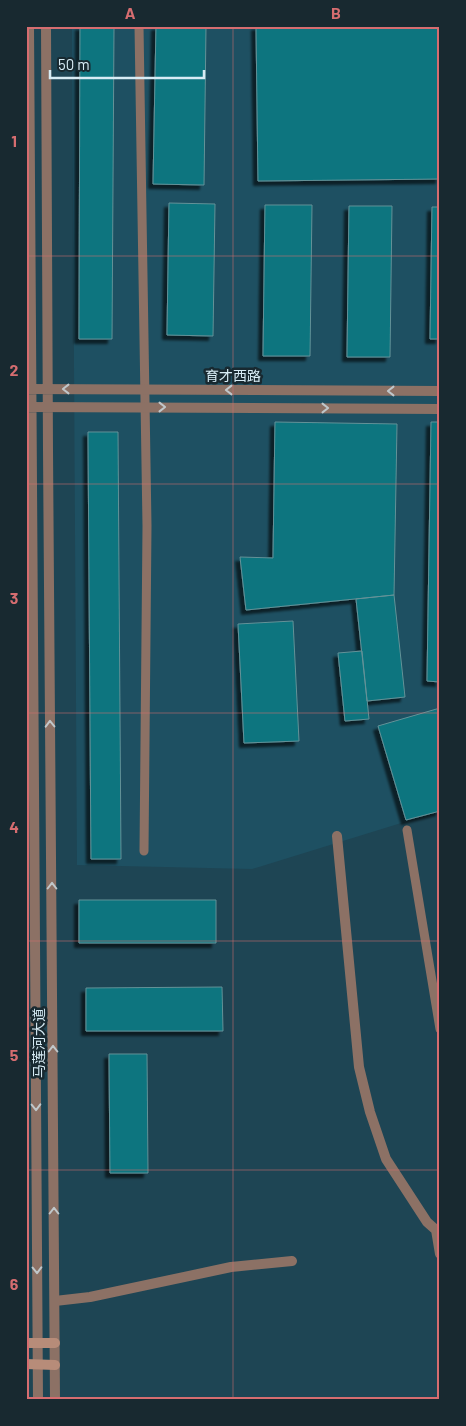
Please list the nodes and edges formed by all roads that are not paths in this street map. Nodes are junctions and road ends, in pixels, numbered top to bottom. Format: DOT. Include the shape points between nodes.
graph roads {
  1 [pos="28,26"];
  2 [pos="46,26"];
  3 [pos="139,26"];
  4 [pos="28,389"];
  5 [pos="47,389"];
  6 [pos="145,389"];
  7 [pos="440,391"];
  8 [pos="28,407"];
  9 [pos="48,407"];
  10 [pos="145,407"];
  11 [pos="440,409"];
  12 [pos="406,830"];
  13 [pos="337,836"];
  14 [pos="144,851"];
  15 [pos="440,1029"];
  16 [pos="438,1228"];
  17 [pos="440,1254"];
  18 [pos="292,1261"];
  19 [pos="55,1301"];
  20 [pos="26,1343"];
  21 [pos="38,1343"];
  22 [pos="55,1344"];
  23 [pos="26,1364"];
  24 [pos="38,1365"];
  25 [pos="55,1365"];
  26 [pos="38,1400"];
  27 [pos="55,1400"];
  1 -- 4 [label="street, 马莲河大道"];
  2 -- 5 [label="street, 马莲河大道"];
  3 -- 6 [label="lane"];
  4 -- 5 [label="street, 育才西路"];
  4 -- 8 [label="street, 马莲河大道"];
  6 -- 5 [label="street, 育才西路, one-way"];
  5 -- 9 [label="street, 马莲河大道"];
  7 -- 6 [label="street, 育才西路, one-way"];
  6 -- 10 [label="lane"];
  8 -- 9 [label="street"];
  8 -- 21 [label="street, 马莲河大道, one-way"];
  9 -- 10 [label="street"];
  19 -- 9 [label="street, 马莲河大道, one-way"];
  10 -- 11 [label="street, one-way"];
  10 -- 14 [label="lane"];
  12 -- 15 [label="lane"];
  13 -- 16 [label="street" via="359,1066 370,1112 386,1159 426,1222"];
  16 -- 17 [label="street"];
  18 -- 19 [label="street" via="231,1267 90,1298"];
  19 -- 22 [label="street, 马莲河大道"];
  20 -- 21 [label="main road"];
  21 -- 22 [label="main road"];
  21 -- 24 [label="street, 马莲河大道"];
  22 -- 25 [label="street, 马莲河大道"];
  23 -- 24 [label="main road"];
  24 -- 25 [label="main road"];
  24 -- 26 [label="street, 马莲河大道"];
  25 -- 27 [label="street, 马莲河大道"];
}
